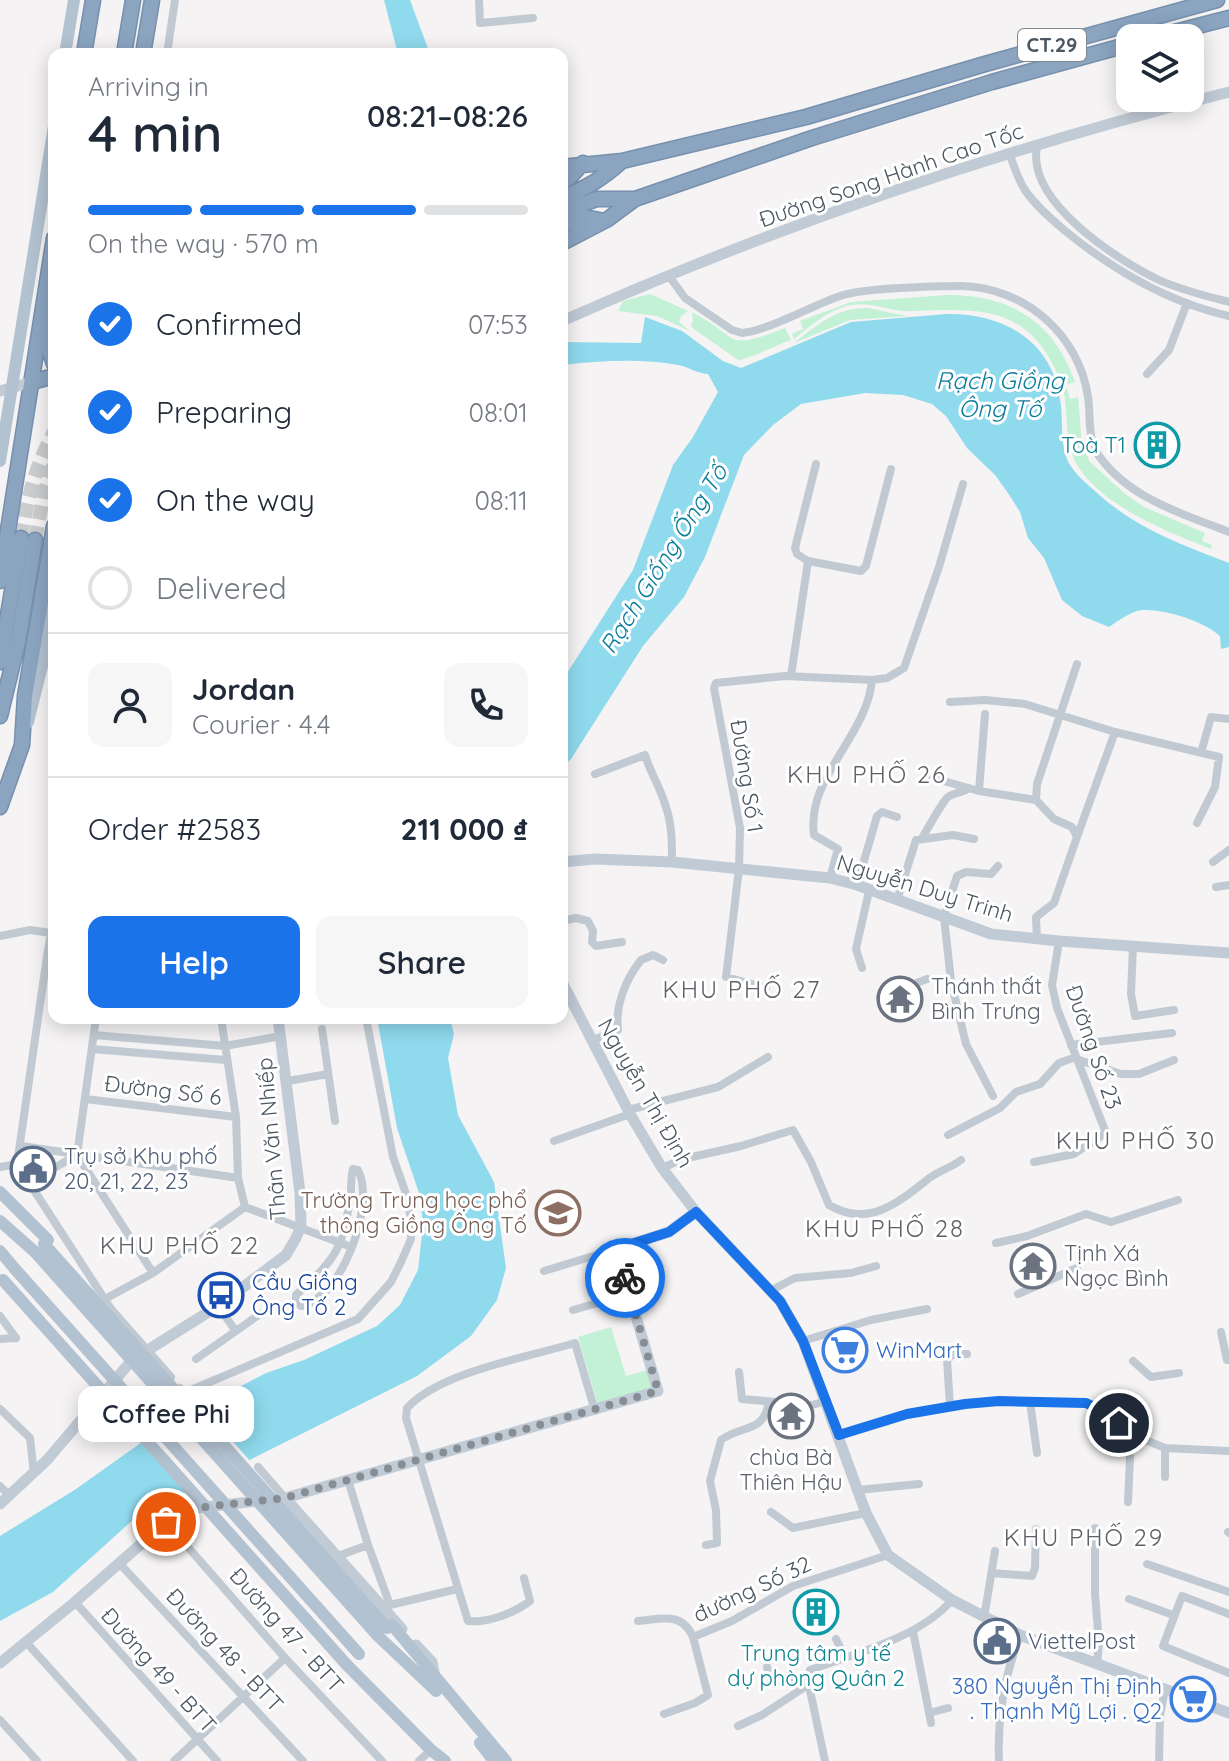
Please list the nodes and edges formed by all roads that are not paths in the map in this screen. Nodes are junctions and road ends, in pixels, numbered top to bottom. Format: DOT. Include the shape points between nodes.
graph roads {
  1 [pos="74,0"];
  2 [pos="93,0"];
  3 [pos="133,0"];
  4 [pos="152,0"];
  5 [pos="175,0"];
  6 [pos="479,0"];
  7 [pos="1217,0"];
  8 [pos="533,18"];
  9 [pos="1229,18"];
  10 [pos="1204,24"];
  11 [pos="66,48"];
  12 [pos="85,48"];
  13 [pos="125,48"];
  14 [pos="144,48"];
  15 [pos="168,48"];
  16 [pos="1116,48"];
  17 [pos="1229,92"];
  18 [pos="1037,147"];
  19 [pos="1010,155"];
  20 [pos="48,159"];
  21 [pos="622,161"];
  22 [pos="583,163"];
  23 [pos="568,166"];
  24 [pos="568,178"];
  25 [pos="568,195"];
  26 [pos="635,199"];
  27 [pos="568,209"];
  28 [pos="604,221"];
  29 [pos="568,224"];
  30 [pos="568,240"];
  31 [pos="48,275"];
  32 [pos="669,276"];
  33 [pos="1229,302"];
  34 [pos="1187,303"];
  35 [pos="43,306"];
  36 [pos="1229,316"];
  37 [pos="568,318"];
  38 [pos="48,346"];
  39 [pos="1147,374"];
  40 [pos="48,378"];
  41 [pos="32,382"];
  42 [pos="6,389"];
  43 [pos="0,461"];
  44 [pos="816,464"];
  45 [pos="891,469"];
  46 [pos="963,484"];
  47 [pos="1229,532"];
  48 [pos="48,561"];
  49 [pos="808,561"];
  50 [pos="0,581"];
  51 [pos="48,631"];
  52 [pos="0,662"];
  53 [pos="1077,664"];
  54 [pos="791,676"];
  55 [pos="872,680"];
  56 [pos="950,702"];
  57 [pos="985,714"];
  58 [pos="1061,715"];
  59 [pos="0,716"];
  60 [pos="1229,719"];
  61 [pos="1115,732"];
  62 [pos="22,745"];
  63 [pos="1201,753"];
  64 [pos="595,774"];
  65 [pos="926,776"];
  66 [pos="969,788"];
  67 [pos="979,791"];
  68 [pos="1036,800"];
  69 [pos="0,807"];
  70 [pos="897,817"];
  71 [pos="1197,823"];
  72 [pos="1077,837"];
  73 [pos="922,838"];
  74 [pos="974,839"];
  75 [pos="1229,850"];
  76 [pos="568,861"];
  77 [pos="672,862"];
  78 [pos="1213,862"];
  79 [pos="998,866"];
  80 [pos="739,869"];
  81 [pos="830,878"];
  82 [pos="857,885"];
  83 [pos="1229,885"];
  84 [pos="1216,887"];
  85 [pos="869,891"];
  86 [pos="897,900"];
  87 [pos="944,917"];
  88 [pos="568,920"];
  89 [pos="48,932"];
  90 [pos="0,936"];
  91 [pos="1037,939"];
  92 [pos="1059,941"];
  93 [pos="622,942"];
  94 [pos="1133,946"];
  95 [pos="1229,953"];
  96 [pos="663,960"];
  97 [pos="48,961"];
  98 [pos="862,968"];
  99 [pos="927,979"];
  100 [pos="766,988"];
  101 [pos="568,994"];
  102 [pos="880,997"];
  103 [pos="1174,1010"];
  104 [pos="95,1024"];
  105 [pos="222,1024"];
  106 [pos="279,1024"];
  107 [pos="367,1024"];
  108 [pos="322,1029"];
  109 [pos="1172,1033"];
  110 [pos="94,1035"];
  111 [pos="281,1036"];
  112 [pos="591,1041"];
  113 [pos="1071,1045"];
  114 [pos="225,1046"];
  115 [pos="92,1049"];
  116 [pos="768,1057"];
  117 [pos="226,1060"];
  118 [pos="1174,1060"];
  119 [pos="1079,1061"];
  120 [pos="328,1074"];
  121 [pos="288,1081"];
  122 [pos="993,1096"];
  123 [pos="85,1099"];
  124 [pos="629,1112"];
  125 [pos="236,1117"];
  126 [pos="335,1121"];
  127 [pos="948,1135"];
  128 [pos="554,1141"];
  129 [pos="22,1146"];
  130 [pos="77,1155"];
  131 [pos="961,1160"];
  132 [pos="1034,1162"];
  133 [pos="17,1164"];
  134 [pos="0,1167"];
  135 [pos="662,1168"];
  136 [pos="238,1178"];
  137 [pos="28,1183"];
  138 [pos="0,1192"];
  139 [pos="0,1199"];
  140 [pos="1178,1200"];
  141 [pos="245,1207"];
  142 [pos="696,1212"];
  143 [pos="0,1221"];
  144 [pos="301,1226"];
  145 [pos="342,1243"];
  146 [pos="996,1243"];
  147 [pos="42,1245"];
  148 [pos="353,1248"];
  149 [pos="616,1249"];
  150 [pos="0,1251"];
  151 [pos="876,1266"];
  152 [pos="1077,1268"];
  153 [pos="544,1271"];
  154 [pos="153,1273"];
  155 [pos="1,1278"];
  156 [pos="770,1291"];
  157 [pos="630,1294"];
  158 [pos="1018,1294"];
  159 [pos="105,1299"];
  160 [pos="218,1306"];
  161 [pos="927,1309"];
  162 [pos="573,1310"];
  163 [pos="260,1314"];
  164 [pos="2,1320"];
  165 [pos="235,1330"];
  166 [pos="0,1332"];
  167 [pos="1221,1332"];
  168 [pos="0,1339"];
  169 [pos="803,1341"];
  170 [pos="149,1351"];
  171 [pos="967,1354"];
  172 [pos="196,1359"];
  173 [pos="1229,1360"];
  174 [pos="1133,1361"];
  175 [pos="739,1372"];
  176 [pos="1179,1373"];
  177 [pos="827,1401"];
  178 [pos="769,1402"];
  179 [pos="1030,1402"];
  180 [pos="950,1407"];
  181 [pos="0,1409"];
  182 [pos="595,1411"];
  183 [pos="1131,1434"];
  184 [pos="839,1435"];
  185 [pos="1165,1448"];
  186 [pos="1229,1451"];
  187 [pos="1037,1453"];
  188 [pos="420,1460"];
  189 [pos="258,1467"];
  190 [pos="34,1474"];
  191 [pos="1165,1477"];
  192 [pos="348,1480"];
  193 [pos="919,1484"];
  194 [pos="0,1486"];
  195 [pos="858,1490"];
  196 [pos="285,1498"];
  197 [pos="5,1500"];
  198 [pos="1128,1502"];
  199 [pos="771,1512"];
  200 [pos="866,1513"];
  201 [pos="166,1522"];
  202 [pos="1095,1528"];
  203 [pos="1036,1529"];
  204 [pos="368,1545"];
  205 [pos="706,1545"];
  206 [pos="995,1551"];
  207 [pos="888,1555"];
  208 [pos="338,1556"];
  209 [pos="120,1564"];
  210 [pos="1147,1564"];
  211 [pos="992,1573"];
  212 [pos="524,1578"];
  213 [pos="457,1589"];
  214 [pos="1229,1592"];
  215 [pos="1129,1599"];
  216 [pos="952,1600"];
  217 [pos="75,1602"];
  218 [pos="387,1607"];
  219 [pos="1229,1614"];
  220 [pos="1173,1615"];
  221 [pos="984,1618"];
  222 [pos="638,1621"];
  223 [pos="913,1631"];
  224 [pos="1020,1635"];
  225 [pos="693,1637"];
  226 [pos="836,1639"];
  227 [pos="26,1642"];
  228 [pos="845,1657"];
  229 [pos="285,1658"];
  230 [pos="0,1663"];
  231 [pos="1097,1664"];
  232 [pos="767,1667"];
  233 [pos="1229,1673"];
  234 [pos="808,1683"];
  235 [pos="436,1684"];
  236 [pos="366,1685"];
  237 [pos="1165,1689"];
  238 [pos="244,1696"];
  239 [pos="948,1708"];
  240 [pos="929,1713"];
  241 [pos="1229,1713"];
  242 [pos="664,1714"];
  243 [pos="0,1720"];
  244 [pos="931,1723"];
  245 [pos="738,1726"];
  246 [pos="197,1740"];
  247 [pos="432,1756"];
  248 [pos="999,1760"];
  249 [pos="37,1761"];
  250 [pos="133,1761"];
  251 [pos="174,1761"];
  252 [pos="217,1761"];
  253 [pos="303,1761"];
  254 [pos="382,1761"];
  255 [pos="419,1761"];
  256 [pos="445,1761"];
  257 [pos="494,1761"];
  258 [pos="506,1761"];
  259 [pos="825,1761"];
  260 [pos="992,1761"];
  261 [pos="1159,1761"];
  1 -- 11 [label="main road"];
  2 -- 12 [label="highway"];
  3 -- 13 [label="highway"];
  4 -- 14 [label="highway"];
  5 -- 15 [label="street"];
  6 -- 8 [label="street" via="480,23"];
  7 -- 21 [label="highway, CT.29" via="806,117"];
  9 -- 10 [label="highway"];
  16 -- 26 [label="highway, CT.29" via="839,130"];
  17 -- 18 [label="main road, Đường Song Hành Cao Tốc"];
  18 -- 19 [label="main road, Đường Song Hành Cao Tốc"];
  18 -- 33 [label="street" via="1036,168 1047,191 1082,229 1160,280"];
  19 -- 32 [label="main road, Đường Song Hành Cao Tốc" via="786,230"];
  19 -- 34 [label="street" via="1026,193 1052,219 1127,275"];
  20 -- 42 [label="main road"];
  21 -- 22 [label="highway, CT.29"];
  21 -- 25 [label="highway" via="601,179"];
  22 -- 23 [label="highway, CT.29"];
  22 -- 24 [label="highway"];
  26 -- 27 [label="highway" via="597,199"];
  26 -- 28 [label="highway, CT.29"];
  28 -- 29 [label="highway" via="585,217"];
  28 -- 30 [label="highway, CT.29"];
  31 -- 35 [label="highway"];
  32 -- 37 [label="main road, Đường Song Hành Cao Tốc"];
  32 -- 47 [label="street" via="685,298 742,333 851,294 966,286 1018,300 1048,319 1073,355 1085,383 1092,442 1105,464 1150,500"];
  34 -- 36 [label="street"];
  34 -- 39 [label="street" via="1169,350"];
  35 -- 38 [label="highway"];
  35 -- 41 [label="highway"];
  40 -- 41 [label="highway"];
  41 -- 42 [label="main road"];
  41 -- 50 [label="highway"];
  42 -- 43 [label="main road"];
  44 -- 49 [label="street" via="795,548"];
  45 -- 49 [label="street" via="866,566 861,571"];
  46 -- 55 [label="street" via="904,668"];
  48 -- 62 [label="highway"];
  49 -- 54 [label="street"];
  51 -- 62 [label="main road"];
  52 -- 59 [label="highway" via="28,539 18,642"];
  53 -- 58 [label="street"];
  54 -- 55 [label="street"];
  54 -- 80 [label="street, Đường Số 1" via="716,683 714,688 740,828"];
  55 -- 81 [label="street" via="860,719 819,792 812,818 814,835 838,849"];
  56 -- 58 [label="street" via="1025,704"];
  57 -- 67 [label="street"];
  58 -- 61 [label="street"];
  58 -- 68 [label="street"];
  60 -- 63 [label="street" via="1211,717"];
  61 -- 63 [label="street"];
  61 -- 72 [label="street"];
  62 -- 69 [label="highway"];
  63 -- 71 [label="street" via="1220,760 1215,787"];
  64 -- 77 [label="street" via="645,755 671,826"];
  65 -- 66 [label="street"];
  66 -- 67 [label="street"];
  66 -- 73 [label="street" via="946,799"];
  67 -- 68 [label="street"];
  68 -- 72 [label="street" via="1054,819 1072,827"];
  70 -- 82 [label="street" via="882,812 877,816"];
  72 -- 91 [label="street" via="1054,903 1036,917"];
  73 -- 74 [label="street"];
  73 -- 86 [label="street" via="913,845"];
  75 -- 78 [label="street"];
  76 -- 77 [label="main road, Nguyễn Duy Trinh"];
  77 -- 80 [label="main road, Nguyễn Duy Trinh"];
  79 -- 87 [label="street" via="991,874 957,876"];
  80 -- 81 [label="main road, Nguyễn Duy Trinh"];
  80 -- 100 [label="street, Đường Số 1" via="726,977"];
  81 -- 82 [label="main road, Nguyễn Duy Trinh"];
  82 -- 85 [label="main road, Nguyễn Duy Trinh"];
  83 -- 84 [label="street"];
  85 -- 86 [label="main road, Nguyễn Duy Trinh"];
  85 -- 98 [label="street" via="856,949"];
  86 -- 87 [label="main road, Nguyễn Duy Trinh"];
  87 -- 91 [label="main road, Nguyễn Duy Trinh" via="991,934"];
  87 -- 122 [label="street" via="951,981 966,1044"];
  88 -- 93 [label="street" via="588,921 596,946"];
  89 -- 90 [label="street"];
  91 -- 92 [label="main road, Nguyễn Duy Trinh"];
  92 -- 94 [label="main road, Nguyễn Duy Trinh"];
  92 -- 113 [label="street, Đường Số 23" via="1052,985"];
  94 -- 95 [label="main road, Nguyễn Duy Trinh"];
  94 -- 103 [label="street" via="1135,1016"];
  96 -- 112 [label="street" via="653,955 641,960 621,1000 618,1030"];
  97 -- 129 [label="street"];
  99 -- 102 [label="street"];
  101 -- 112 [label="main road, Nguyễn Thị Định"];
  104 -- 110 [label="street"];
  105 -- 114 [label="street"];
  106 -- 111 [label="main road, Thân Văn Nhiếp"];
  107 -- 170 [label="street" via="411,1219 411,1239 391,1282 358,1319 184,1393"];
  108 -- 120 [label="street"];
  109 -- 113 [label="street"];
  110 -- 114 [label="street"];
  110 -- 115 [label="street"];
  111 -- 114 [label="street"];
  111 -- 121 [label="main road, Thân Văn Nhiếp"];
  112 -- 124 [label="main road, Nguyễn Thị Định"];
  113 -- 119 [label="street, Đường Số 23"];
  114 -- 117 [label="street"];
  115 -- 117 [label="street"];
  115 -- 123 [label="street"];
  116 -- 124 [label="street" via="718,1087"];
  117 -- 125 [label="street"];
  118 -- 119 [label="street" via="1139,1074"];
  119 -- 127 [label="street" via="1059,1063 1040,1084 1016,1092 1000,1108"];
  119 -- 132 [label="street, Đường Số 23" via="1106,1133 1074,1154"];
  120 -- 121 [label="street"];
  120 -- 126 [label="street"];
  121 -- 144 [label="main road, Thân Văn Nhiếp"];
  123 -- 125 [label="street, Đường Số 6"];
  123 -- 130 [label="street"];
  124 -- 128 [label="street"];
  124 -- 135 [label="main road, Nguyễn Thị Định"];
  125 -- 136 [label="street"];
  129 -- 130 [label="street"];
  129 -- 133 [label="street"];
  130 -- 136 [label="street"];
  130 -- 137 [label="street"];
  130 -- 154 [label="street"];
  131 -- 135 [label="street" via="901,1202 850,1214 829,1205 793,1130"];
  133 -- 134 [label="street"];
  133 -- 137 [label="street"];
  135 -- 142 [label="main road, Nguyễn Thị Định"];
  136 -- 141 [label="street"];
  137 -- 159 [label="street"];
  138 -- 147 [label="main road"];
  139 -- 147 [label="main road"];
  140 -- 146 [label="street" via="1111,1222 1086,1214"];
  141 -- 144 [label="street"];
  141 -- 154 [label="street"];
  142 -- 149 [label="main road" via="669,1232"];
  142 -- 156 [label="main road, Nguyễn Thị Định"];
  143 -- 147 [label="main road"];
  144 -- 145 [label="street"];
  144 -- 160 [label="main road, Thân Văn Nhiếp" via="286,1255"];
  145 -- 148 [label="street"];
  145 -- 148 [label="street" via="353,1169 358,1170 363,1191"];
  145 -- 148 [label="street" via="329,1265 296,1295 301,1306 328,1287"];
  147 -- 235 [label="main road, bridge"];
  149 -- 153 [label="street"];
  149 -- 157 [label="main road"];
  150 -- 236 [label="main road, bridge" via="359,1654"];
  151 -- 156 [label="street" via="795,1278"];
  152 -- 158 [label="street"];
  154 -- 159 [label="street"];
  155 -- 236 [label="main road, bridge"];
  156 -- 169 [label="main road, Nguyễn Thị Định"];
  157 -- 162 [label="street"];
  157 -- 182 [label="main road" via="658,1391"];
  159 -- 170 [label="street"];
  160 -- 165 [label="street"];
  160 -- 170 [label="main road, Thân Văn Nhiếp"];
  161 -- 169 [label="street"];
  163 -- 165 [label="street"];
  164 -- 166 [label="street"];
  164 -- 168 [label="street" via="16,1338"];
  165 -- 172 [label="street"];
  167 -- 173 [label="street"];
  169 -- 177 [label="main road, Nguyễn Thị Định"];
  170 -- 190 [label="main road, Thân Văn Nhiếp" via="132,1360"];
  171 -- 180 [label="street" via="947,1359"];
  174 -- 176 [label="street" via="1151,1377"];
  175 -- 178 [label="street" via="742,1399"];
  177 -- 178 [label="street"];
  177 -- 184 [label="main road, Nguyễn Thị Định"];
  178 -- 205 [label="street" via="760,1424 721,1440 710,1481 717,1543"];
  179 -- 180 [label="street"];
  179 -- 183 [label="street" via="1086,1403"];
  179 -- 187 [label="street"];
  180 -- 184 [label="street"];
  181 -- 190 [label="street" via="30,1438"];
  182 -- 188 [label="main road"];
  182 -- 188 [label="street" via="575,1343 459,1377 413,1401 406,1418"];
  183 -- 185 [label="street"];
  183 -- 198 [label="street"];
  184 -- 195 [label="main road, Nguyễn Thị Định"];
  185 -- 186 [label="street"];
  185 -- 191 [label="street"];
  188 -- 192 [label="main road"];
  188 -- 213 [label="street"];
  189 -- 196 [label="street"];
  190 -- 197 [label="main road, Thân Văn Nhiếp"];
  192 -- 196 [label="main road"];
  192 -- 204 [label="street"];
  193 -- 195 [label="street"];
  194 -- 197 [label="street"];
  195 -- 200 [label="main road, Nguyễn Thị Định"];
  196 -- 201 [label="main road" via="187,1509"];
  196 -- 208 [label="main road"];
  199 -- 200 [label="street" via="793,1528"];
  200 -- 207 [label="main road, Nguyễn Thị Định"];
  201 -- 209 [label="main road"];
  201 -- 229 [label="street, Đường 47 - BTT"];
  202 -- 231 [label="street"];
  203 -- 211 [label="street" via="1032,1576"];
  204 -- 208 [label="street"];
  204 -- 218 [label="street"];
  206 -- 211 [label="street"];
  207 -- 216 [label="main road, Nguyễn Thị Định"];
  207 -- 225 [label="street, đường Số 32" via="793,1586"];
  208 -- 218 [label="main road"];
  209 -- 217 [label="main road"];
  209 -- 238 [label="street, Đường 48 - BTT"];
  210 -- 214 [label="street"];
  211 -- 221 [label="street"];
  212 -- 213 [label="street" via="530,1601 519,1610 479,1622 468,1621"];
  213 -- 218 [label="street"];
  215 -- 220 [label="street"];
  216 -- 221 [label="main road, Nguyễn Thị Định"];
  216 -- 223 [label="street"];
  217 -- 227 [label="main road"];
  217 -- 246 [label="street, Đường 49 - BTT"];
  218 -- 235 [label="main road" via="432,1662"];
  219 -- 220 [label="street" via="1182,1596"];
  220 -- 233 [label="street" via="1163,1646"];
  221 -- 224 [label="main road, Nguyễn Thị Định"];
  222 -- 225 [label="street, đường Số 32" via="675,1618"];
  223 -- 228 [label="street"];
  223 -- 240 [label="street"];
  224 -- 231 [label="main road, Nguyễn Thị Định"];
  224 -- 248 [label="street" via="1000,1704"];
  225 -- 242 [label="street" via="708,1695"];
  226 -- 228 [label="street"];
  227 -- 230 [label="main road"];
  227 -- 250 [label="street"];
  228 -- 234 [label="street" via="810,1670"];
  229 -- 238 [label="street"];
  229 -- 254 [label="street, Đường 47 - BTT"];
  231 -- 237 [label="main road, Nguyễn Thị Định"];
  232 -- 234 [label="street" via="772,1682"];
  234 -- 245 [label="street"];
  234 -- 259 [label="street"];
  235 -- 257 [label="main road"];
  235 -- 258 [label="main road"];
  236 -- 247 [label="main road"];
  237 -- 241 [label="main road, Nguyễn Thị Định"];
  237 -- 261 [label="street"];
  238 -- 246 [label="street"];
  238 -- 253 [label="street, Đường 48 - BTT"];
  239 -- 240 [label="street"];
  240 -- 244 [label="street"];
  243 -- 249 [label="street"];
  246 -- 251 [label="street"];
  246 -- 252 [label="street, Đường 49 - BTT"];
  247 -- 255 [label="street"];
  247 -- 256 [label="main road"];
  248 -- 260 [label="street"];
}
